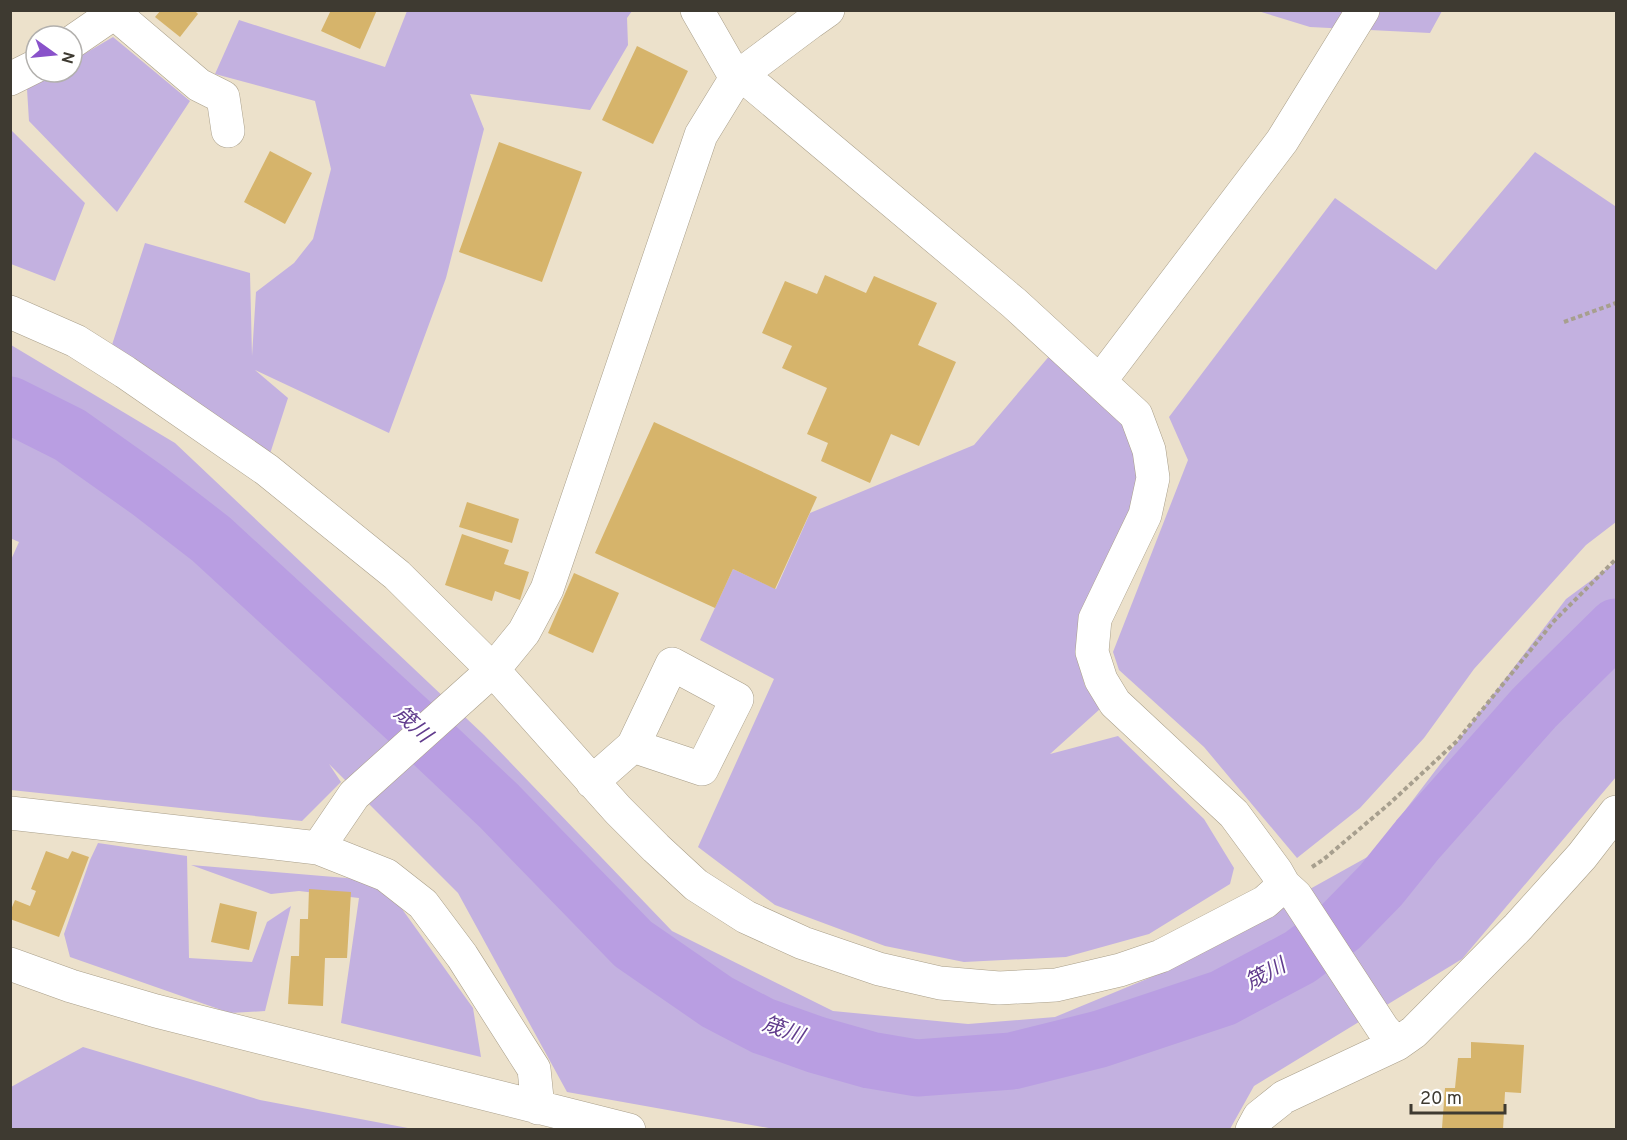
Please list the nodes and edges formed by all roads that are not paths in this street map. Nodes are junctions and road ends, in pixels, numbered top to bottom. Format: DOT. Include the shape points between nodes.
graph roads {
  1 [pos="697,10"];
  2 [pos="828,10"];
  3 [pos="1363,10"];
  4 [pos="114,11"];
  5 [pos="84,33"];
  6 [pos="24,72"];
  7 [pos="739,76"];
  8 [pos="10,79"];
  9 [pos="228,131"];
  10 [pos="10,312"];
  11 [pos="1100,381"];
  12 [pos="493,670"];
  13 [pos="633,746"];
  14 [pos="592,782"];
  15 [pos="1617,812"];
  16 [pos="10,813"];
  17 [pos="318,848"];
  18 [pos="1290,890"];
  19 [pos="10,964"];
  20 [pos="1390,1036"];
  21 [pos="538,1107"];
  22 [pos="628,1130"];
  23 [pos="1252,1130"];
  1 -- 7 [label="street"];
  2 -- 7 [label="street"];
  3 -- 11 [label="street" via="1282,141"];
  4 -- 5 [label="street"];
  4 -- 9 [label="street" via="200,85 223,97"];
  6 -- 8 [label="street"];
  7 -- 11 [label="street" via="1014,303"];
  7 -- 12 [label="street" via="701,135 547,589 524,632"];
  10 -- 12 [label="street" via="76,341 267,470 397,575"];
  11 -- 18 [label="street" via="1136,415 1149,450 1153,478 1145,515 1095,619 1092,652 1101,680 1115,703 1234,813"];
  12 -- 14 [label="street"];
  12 -- 17 [label="street" via="354,795"];
  13 -- 14 [label="street"];
  14 -- 18 [label="street" via="696,885 746,917 857,962 940,983 999,988 1056,985 1120,970 1161,956"];
  15 -- 20 [label="street" via="1518,927 1414,1032"];
  16 -- 17 [label="street"];
  17 -- 21 [label="street" via="386,875 423,904 462,956 534,1069"];
  18 -- 20 [label="street"];
  19 -- 21 [label="street" via="156,1011"];
  20 -- 23 [label="street" via="1284,1097 1259,1117"];
  21 -- 22 [label="street"];
}
